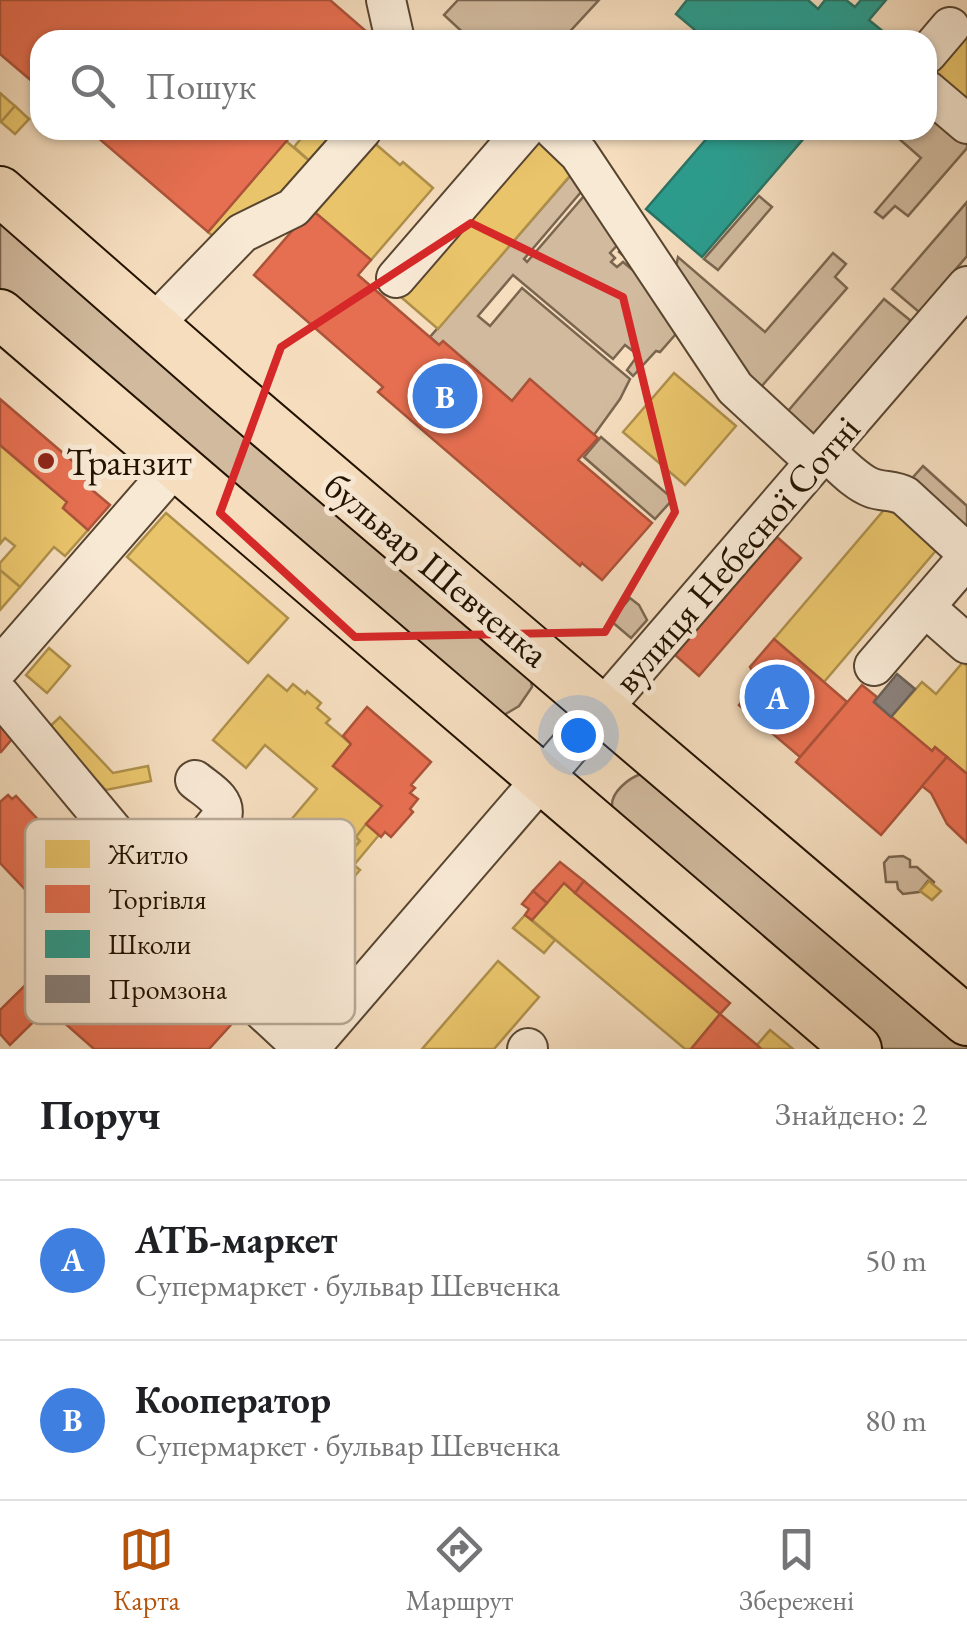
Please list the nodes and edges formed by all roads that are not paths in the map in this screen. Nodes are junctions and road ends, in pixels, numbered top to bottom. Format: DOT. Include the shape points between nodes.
graph roads {
  1 [pos="386,0"];
  2 [pos="393,30"];
  3 [pos="937,98"];
  4 [pos="967,124"];
  5 [pos="353,140"];
  6 [pos="515,140"];
  7 [pos="564,140"];
  8 [pos="0,191"];
  9 [pos="396,278"];
  10 [pos="967,286"];
  11 [pos="0,314"];
  12 [pos="152,325"];
  13 [pos="820,457"];
  14 [pos="176,465"];
  15 [pos="967,555"];
  16 [pos="925,607"];
  17 [pos="967,644"];
  18 [pos="874,666"];
  19 [pos="0,667"];
  20 [pos="0,695"];
  21 [pos="602,710"];
  22 [pos="542,778"];
  23 [pos="196,780"];
  24 [pos="104,819"];
  25 [pos="220,819"];
  26 [pos="355,994"];
  27 [pos="967,1021"];
  28 [pos="279,1024"];
  29 [pos="329,1024"];
  30 [pos="307,1049"];
  31 [pos="857,1049"];
  1 -- 2 [label="street"];
  3 -- 4 [label="street"];
  5 -- 12 [label="street" via="293,208 242,233"];
  6 -- 9 [label="street"];
  7 -- 13 [label="street" via="736,388"];
  8 -- 12 [label="main road, бульвар Шевченка"];
  10 -- 13 [label="street, вулиця Небесної Сотні"];
  11 -- 14 [label="main road"];
  12 -- 21 [label="main road, бульвар Шевченка"];
  13 -- 15 [label="street" via="869,487 905,496"];
  13 -- 21 [label="street, вулиця Небесної Сотні"];
  14 -- 19 [label="street"];
  14 -- 22 [label="main road"];
  15 -- 16 [label="street"];
  16 -- 17 [label="street"];
  16 -- 18 [label="street"];
  20 -- 24 [label="street"];
  21 -- 22 [label="street, вулиця Небесної Сотні"];
  21 -- 27 [label="main road, бульвар Шевченка"];
  22 -- 26 [label="street, вулиця Небесної Сотні"];
  22 -- 31 [label="main road"];
  23 -- 25 [label="street" via="222,804"];
  28 -- 30 [label="street"];
  29 -- 30 [label="street, вулиця Небесної Сотні"];
}
